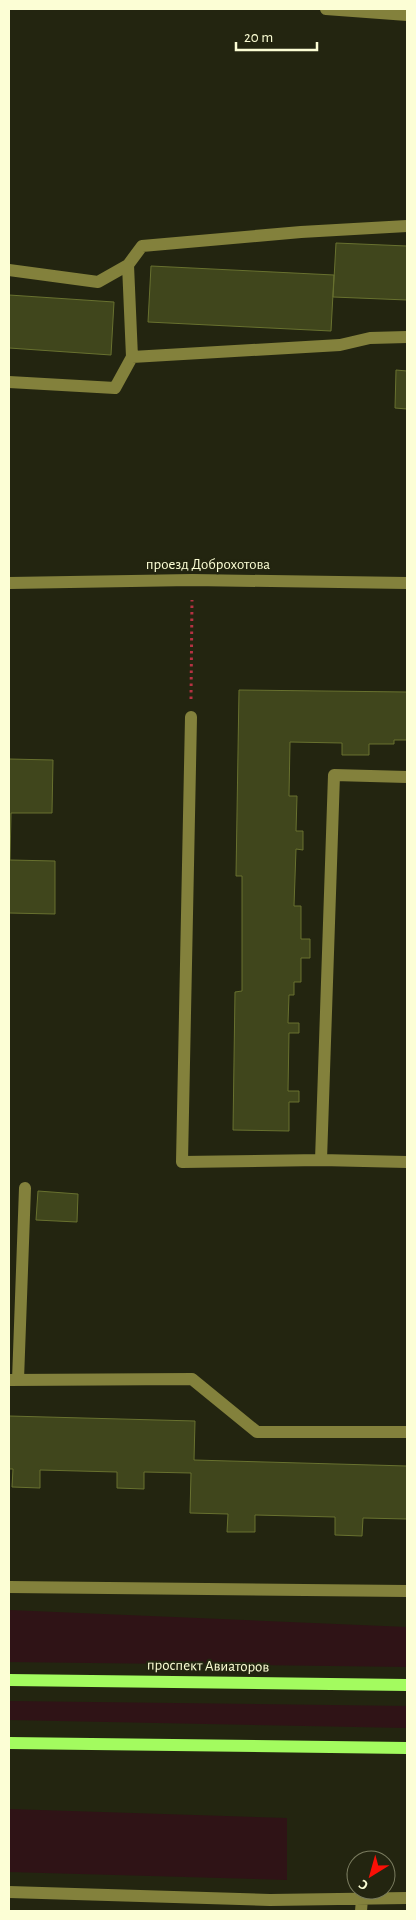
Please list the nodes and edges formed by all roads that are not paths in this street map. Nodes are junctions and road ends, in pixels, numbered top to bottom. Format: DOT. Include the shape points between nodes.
graph roads {
  1 [pos="326,9"];
  2 [pos="407,15"];
  3 [pos="407,226"];
  4 [pos="128,266"];
  5 [pos="9,270"];
  6 [pos="407,337"];
  7 [pos="132,357"];
  8 [pos="9,382"];
  9 [pos="9,583"];
  10 [pos="407,583"];
  11 [pos="191,717"];
  12 [pos="407,777"];
  13 [pos="321,1160"];
  14 [pos="407,1162"];
  15 [pos="25,1188"];
  16 [pos="14,1328"];
  17 [pos="14,1380"];
  18 [pos="407,1432"];
  19 [pos="9,1587"];
  20 [pos="407,1592"];
  21 [pos="9,1680"];
  22 [pos="407,1685"];
  23 [pos="9,1743"];
  24 [pos="407,1748"];
  25 [pos="9,1892"];
  26 [pos="407,1898"];
  27 [pos="362,1905"];
  1 -- 2 [label="street"];
  3 -- 4 [label="street" via="142,246"];
  4 -- 5 [label="street" via="98,282"];
  4 -- 7 [label="street"];
  6 -- 7 [label="street" via="370,338 340,345"];
  7 -- 8 [label="street" via="115,388"];
  9 -- 10 [label="street, проезд Доброхотова" via="192,580"];
  11 -- 13 [label="street" via="182,1162"];
  12 -- 13 [label="street" via="334,775"];
  13 -- 14 [label="street"];
  15 -- 16 [label="street"];
  16 -- 17 [label="street"];
  17 -- 18 [label="street" via="192,1379 257,1432"];
  19 -- 20 [label="street"];
  21 -- 22 [label="main road, проспект Авиаторов"];
  23 -- 24 [label="main road"];
  25 -- 27 [label="street"];
  26 -- 27 [label="street"];
}
